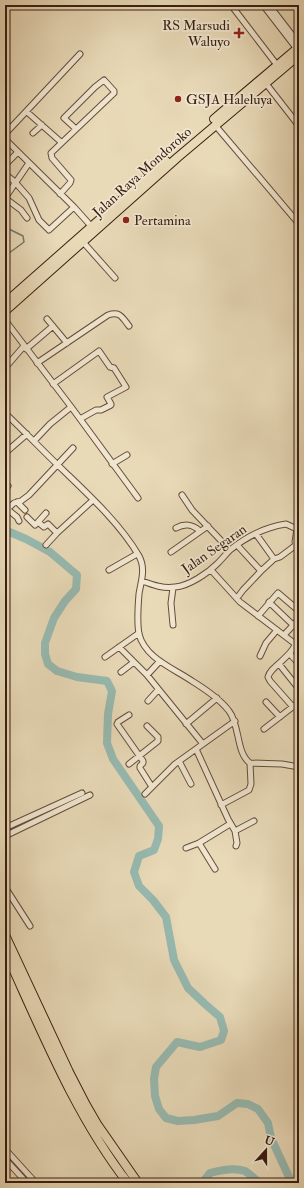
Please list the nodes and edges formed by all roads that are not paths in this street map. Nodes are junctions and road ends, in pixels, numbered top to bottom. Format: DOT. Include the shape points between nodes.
graph roads {
  1 [pos="231,5"];
  2 [pos="264,5"];
  3 [pos="269,5"];
  4 [pos="286,32"];
  5 [pos="298,49"];
  6 [pos="80,54"];
  7 [pos="277,66"];
  8 [pos="264,80"];
  9 [pos="27,112"];
  10 [pos="42,125"];
  11 [pos="215,125"];
  12 [pos="299,126"];
  13 [pos="76,129"];
  14 [pos="33,133"];
  15 [pos="5,134"];
  16 [pos="5,140"];
  17 [pos="62,142"];
  18 [pos="18,152"];
  19 [pos="29,163"];
  20 [pos="5,165"];
  21 [pos="5,174"];
  22 [pos="15,182"];
  23 [pos="60,194"];
  24 [pos="5,198"];
  25 [pos="126,199"];
  26 [pos="74,207"];
  27 [pos="27,218"];
  28 [pos="104,219"];
  29 [pos="299,224"];
  30 [pos="91,226"];
  31 [pos="83,242"];
  32 [pos="115,278"];
  33 [pos="5,303"];
  34 [pos="5,311"];
  35 [pos="47,319"];
  36 [pos="5,320"];
  37 [pos="53,326"];
  38 [pos="129,326"];
  39 [pos="66,343"];
  40 [pos="25,347"];
  41 [pos="37,363"];
  42 [pos="5,368"];
  43 [pos="53,384"];
  44 [pos="71,407"];
  45 [pos="5,413"];
  46 [pos="80,419"];
  47 [pos="27,434"];
  48 [pos="34,441"];
  49 [pos="73,448"];
  50 [pos="5,453"];
  51 [pos="127,455"];
  52 [pos="57,464"];
  53 [pos="112,464"];
  54 [pos="182,495"];
  55 [pos="138,498"];
  56 [pos="93,500"];
  57 [pos="17,502"];
  58 [pos="6,510"];
  59 [pos="25,510"];
  60 [pos="46,514"];
  61 [pos="27,517"];
  62 [pos="19,521"];
  63 [pos="38,522"];
  64 [pos="208,526"];
  65 [pos="176,528"];
  66 [pos="298,529"];
  67 [pos="200,532"];
  68 [pos="57,533"];
  69 [pos="256,534"];
  70 [pos="46,545"];
  71 [pos="237,545"];
  72 [pos="296,545"];
  73 [pos="230,550"];
  74 [pos="171,552"];
  75 [pos="299,552"];
  76 [pos="138,554"];
  77 [pos="274,559"];
  78 [pos="110,570"];
  79 [pos="211,570"];
  80 [pos="261,571"];
  81 [pos="142,581"];
  82 [pos="173,588"];
  83 [pos="237,598"];
  84 [pos="269,602"];
  85 [pos="299,611"];
  86 [pos="258,616"];
  87 [pos="299,619"];
  88 [pos="292,624"];
  89 [pos="173,625"];
  90 [pos="277,630"];
  91 [pos="139,634"];
  92 [pos="284,635"];
  93 [pos="119,647"];
  94 [pos="290,654"];
  95 [pos="260,656"];
  96 [pos="105,657"];
  97 [pos="160,661"];
  98 [pos="134,662"];
  99 [pos="279,664"];
  100 [pos="299,664"];
  101 [pos="121,672"];
  102 [pos="147,675"];
  103 [pos="299,689"];
  104 [pos="158,690"];
  105 [pos="217,698"];
  106 [pos="148,701"];
  107 [pos="266,702"];
  108 [pos="299,702"];
  109 [pos="293,707"];
  110 [pos="128,715"];
  111 [pos="280,718"];
  112 [pos="235,721"];
  113 [pos="186,724"];
  114 [pos="147,726"];
  115 [pos="264,729"];
  116 [pos="203,744"];
  117 [pos="196,750"];
  118 [pos="140,756"];
  119 [pos="179,761"];
  120 [pos="250,763"];
  121 [pos="129,764"];
  122 [pos="299,767"];
  123 [pos="191,784"];
  124 [pos="152,787"];
  125 [pos="82,793"];
  126 [pos="146,794"];
  127 [pos="90,795"];
  128 [pos="221,805"];
  129 [pos="37,814"];
  130 [pos="40,820"];
  131 [pos="254,821"];
  132 [pos="230,824"];
  133 [pos="5,828"];
  134 [pos="235,831"];
  135 [pos="5,836"];
  136 [pos="200,843"];
  137 [pos="236,846"];
  138 [pos="186,848"];
  139 [pos="215,869"];
  140 [pos="5,887"];
  141 [pos="30,926"];
  142 [pos="5,935"];
  143 [pos="5,951"];
  144 [pos="5,1149"];
  145 [pos="5,1159"];
  146 [pos="27,1183"];
  147 [pos="36,1183"];
  148 [pos="128,1183"];
  149 [pos="138,1183"];
  1 -- 7 [label="street"];
  2 -- 4 [label="street"];
  3 -- 4 [label="street"];
  4 -- 5 [label="street"];
  5 -- 7 [label="highway, Jalan Raya Mondoroko"];
  5 -- 8 [label="highway, Jalan Raya Mondoroko"];
  6 -- 9 [label="street"];
  7 -- 8 [label="highway, Jalan Raya Mondoroko"];
  8 -- 11 [label="highway, Jalan Raya Mondoroko"];
  8 -- 12 [label="street"];
  8 -- 25 [label="highway, Jalan Raya Mondoroko"];
  9 -- 10 [label="street"];
  9 -- 15 [label="street"];
  10 -- 14 [label="street"];
  10 -- 17 [label="street"];
  11 -- 25 [label="highway, Jalan Raya Mondoroko"];
  11 -- 29 [label="street"];
  13 -- 13 [label="street" via="64,118 104,80 114,93"];
  13 -- 17 [label="street"];
  16 -- 18 [label="street"];
  17 -- 23 [label="street" via="52,151 51,156 72,180"];
  18 -- 19 [label="street"];
  18 -- 20 [label="street"];
  19 -- 22 [label="street"];
  19 -- 23 [label="street"];
  21 -- 22 [label="street"];
  22 -- 24 [label="street"];
  22 -- 26 [label="street" via="29,198 39,220 49,230"];
  23 -- 26 [label="street"];
  24 -- 27 [label="street"];
  25 -- 28 [label="highway, Jalan Raya Mondoroko"];
  26 -- 30 [label="street"];
  28 -- 30 [label="highway, Jalan Raya Mondoroko"];
  28 -- 31 [label="highway, Jalan Raya Mondoroko"];
  30 -- 33 [label="highway, Jalan Raya Mondoroko"];
  31 -- 32 [label="street"];
  31 -- 34 [label="highway, Jalan Raya Mondoroko"];
  35 -- 37 [label="street"];
  36 -- 40 [label="street"];
  37 -- 39 [label="street"];
  37 -- 40 [label="street"];
  38 -- 39 [label="street" via="118,314 111,314"];
  39 -- 41 [label="street"];
  40 -- 41 [label="street"];
  40 -- 42 [label="street"];
  41 -- 43 [label="street"];
  43 -- 44 [label="street"];
  43 -- 46 [label="street" via="101,350 110,367 114,368 126,386 107,397 110,405"];
  44 -- 46 [label="street"];
  44 -- 48 [label="street"];
  45 -- 47 [label="street"];
  46 -- 53 [label="street"];
  47 -- 48 [label="street"];
  47 -- 50 [label="street"];
  48 -- 52 [label="street"];
  49 -- 52 [label="street"];
  51 -- 53 [label="street"];
  52 -- 56 [label="street"];
  52 -- 57 [label="street" via="29,495"];
  53 -- 55 [label="street"];
  54 -- 64 [label="street"];
  56 -- 68 [label="street"];
  56 -- 76 [label="street"];
  57 -- 58 [label="street"];
  57 -- 59 [label="street"];
  58 -- 62 [label="street"];
  60 -- 63 [label="street"];
  61 -- 63 [label="street" via="35,525"];
  63 -- 68 [label="street" via="44,528 49,525"];
  64 -- 67 [label="street"];
  64 -- 73 [label="street"];
  65 -- 67 [label="street" via="188,524"];
  66 -- 69 [label="street, Jalan Segaran" via="284,524"];
  66 -- 72 [label="street"];
  67 -- 74 [label="street"];
  68 -- 70 [label="street"];
  69 -- 71 [label="street, Jalan Segaran"];
  69 -- 77 [label="street"];
  71 -- 73 [label="street, Jalan Segaran"];
  71 -- 80 [label="street"];
  72 -- 75 [label="street"];
  72 -- 77 [label="street"];
  73 -- 79 [label="street, Jalan Segaran"];
  76 -- 78 [label="street"];
  76 -- 81 [label="street" via="143,566"];
  77 -- 80 [label="street"];
  79 -- 82 [label="street, Jalan Segaran"];
  79 -- 83 [label="street"];
  80 -- 83 [label="street"];
  81 -- 82 [label="street, Jalan Segaran"];
  81 -- 91 [label="street" via="138,609"];
  82 -- 89 [label="street"];
  83 -- 86 [label="street"];
  84 -- 85 [label="street" via="278,593"];
  84 -- 86 [label="street"];
  84 -- 88 [label="street"];
  86 -- 90 [label="street"];
  87 -- 92 [label="street"];
  90 -- 92 [label="street"];
  90 -- 95 [label="street" via="266,643"];
  91 -- 93 [label="street"];
  91 -- 97 [label="street" via="144,646"];
  92 -- 94 [label="street" via="295,644"];
  93 -- 96 [label="street"];
  93 -- 98 [label="street"];
  94 -- 99 [label="street"];
  94 -- 100 [label="street"];
  97 -- 102 [label="street"];
  97 -- 105 [label="street"];
  98 -- 101 [label="street"];
  98 -- 102 [label="street"];
  99 -- 103 [label="street"];
  99 -- 109 [label="street" via="270,671 268,677"];
  102 -- 104 [label="street"];
  104 -- 106 [label="street"];
  104 -- 113 [label="street"];
  105 -- 112 [label="street" via="229,710"];
  105 -- 113 [label="street"];
  107 -- 111 [label="street"];
  108 -- 109 [label="street"];
  109 -- 111 [label="street"];
  110 -- 118 [label="street" via="117,724"];
  111 -- 115 [label="street"];
  112 -- 116 [label="street"];
  112 -- 120 [label="street" via="243,753"];
  113 -- 116 [label="street"];
  114 -- 118 [label="street" via="158,741"];
  116 -- 117 [label="street"];
  117 -- 119 [label="street"];
  117 -- 128 [label="street"];
  118 -- 121 [label="street"];
  118 -- 124 [label="street" via="143,763 140,768"];
  119 -- 123 [label="street"];
  119 -- 124 [label="street"];
  120 -- 122 [label="street" via="288,764"];
  120 -- 128 [label="street" via="249,790"];
  124 -- 126 [label="street"];
  125 -- 129 [label="street"];
  127 -- 130 [label="street"];
  128 -- 132 [label="street"];
  129 -- 130 [label="street"];
  129 -- 133 [label="street"];
  130 -- 135 [label="street"];
  131 -- 134 [label="street"];
  132 -- 134 [label="street"];
  132 -- 136 [label="street"];
  134 -- 137 [label="street"];
  136 -- 138 [label="street"];
  136 -- 139 [label="street"];
  140 -- 141 [label="street"];
  142 -- 149 [label="highway" via="86,1105"];
  143 -- 148 [label="highway" via="64,1078 90,1127"];
  144 -- 147 [label="street"];
  145 -- 146 [label="street"];
}
